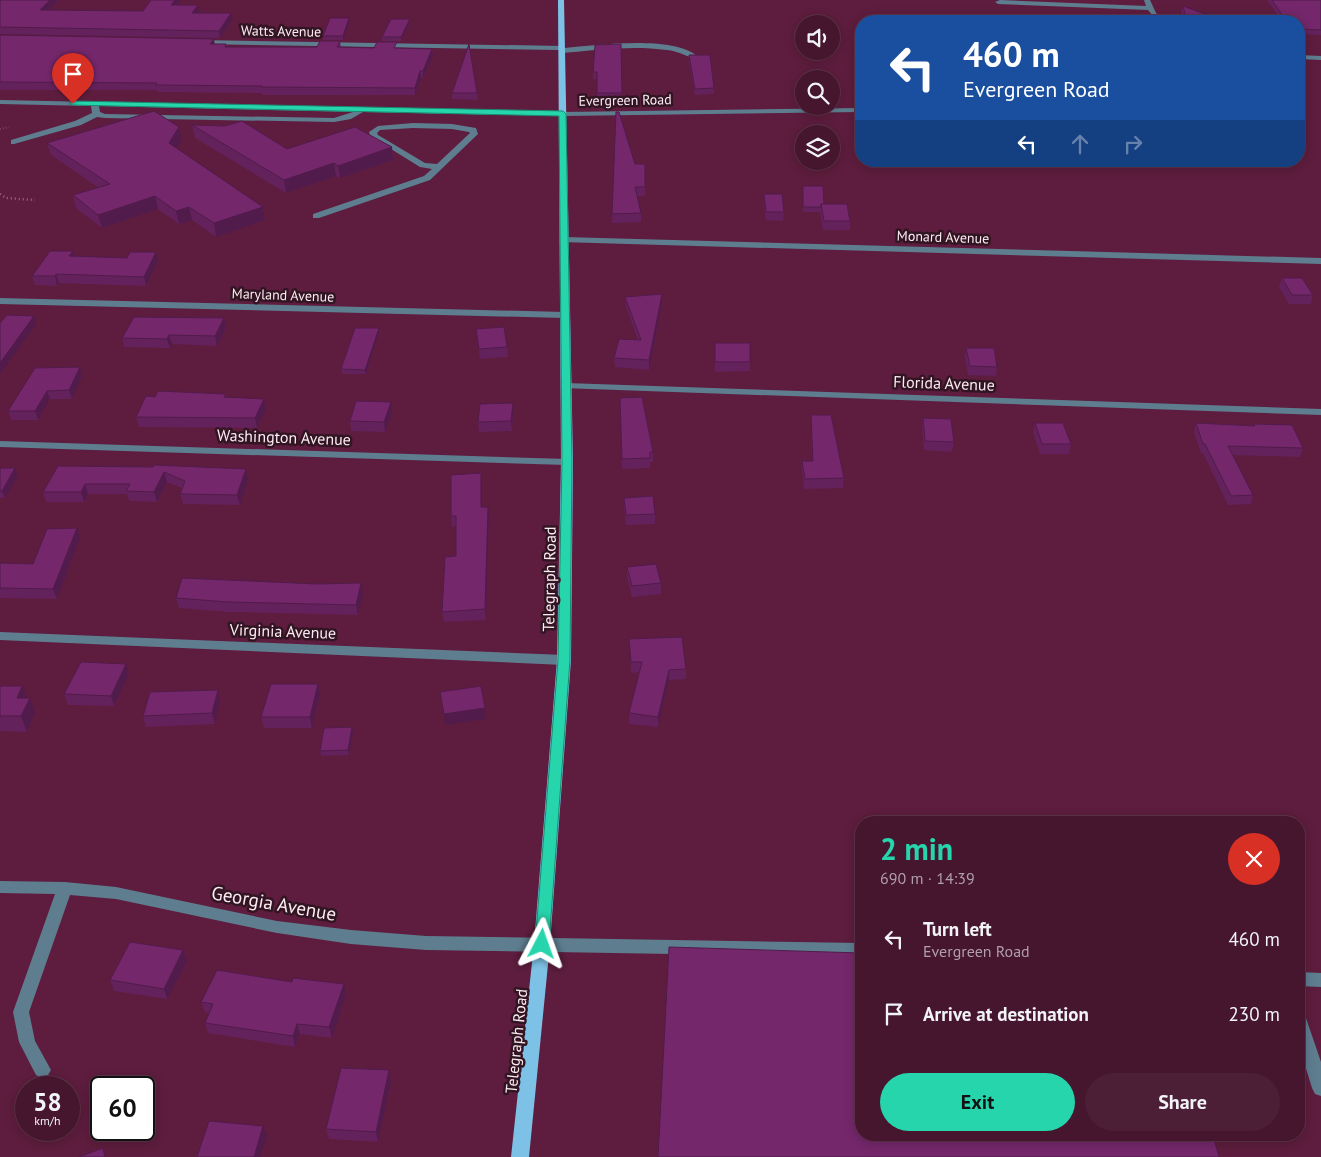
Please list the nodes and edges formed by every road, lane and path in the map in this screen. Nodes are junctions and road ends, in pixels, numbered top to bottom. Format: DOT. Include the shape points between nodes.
graph roads {
  1 [pos="561,0"];
  2 [pos="1147,0"];
  3 [pos="998,2"];
  4 [pos="1149,8"];
  5 [pos="1155,15"];
  6 [pos="186,42"];
  7 [pos="562,49"];
  8 [pos="693,56"];
  9 [pos="1305,57"];
  10 [pos="1321,58"];
  11 [pos="0,102"];
  12 [pos="95,104"];
  13 [pos="365,110"];
  14 [pos="855,110"];
  15 [pos="455,111"];
  16 [pos="96,114"];
  17 [pos="563,114"];
  18 [pos="445,126"];
  19 [pos="14,142"];
  20 [pos="440,167"];
  21 [pos="0,194"];
  22 [pos="34,200"];
  23 [pos="316,216"];
  24 [pos="564,240"];
  25 [pos="1321,261"];
  26 [pos="0,301"];
  27 [pos="566,315"];
  28 [pos="566,386"];
  29 [pos="1321,412"];
  30 [pos="0,444"];
  31 [pos="567,462"];
  32 [pos="0,636"];
  33 [pos="564,660"];
  34 [pos="0,887"];
  35 [pos="65,888"];
  36 [pos="542,944"];
  37 [pos="855,950"];
  38 [pos="1305,979"];
  39 [pos="1321,980"];
  40 [pos="1305,1039"];
  41 [pos="42,1070"];
  42 [pos="1321,1088"];
  43 [pos="520,1157"];
  1 -- 7 [label="main road, Telegraph Road"];
  2 -- 4 [label="street"];
  3 -- 4 [label="street"];
  4 -- 5 [label="street"];
  6 -- 7 [label="street, Watts Avenue"];
  7 -- 8 [label="street, Watts Avenue" via="667,47"];
  7 -- 17 [label="main road, Telegraph Road"];
  9 -- 10 [label="street"];
  11 -- 12 [label="street, Evergreen Road"];
  12 -- 13 [label="street, Evergreen Road"];
  12 -- 16 [label="street"];
  13 -- 15 [label="street, Evergreen Road"];
  13 -- 16 [label="street" via="334,120"];
  14 -- 17 [label="street, Evergreen Road"];
  15 -- 17 [label="street, Evergreen Road"];
  15 -- 18 [label="street"];
  16 -- 19 [label="street" via="78,123"];
  17 -- 24 [label="main road, Telegraph Road"];
  18 -- 20 [label="street" via="466,128 473,130 474,134"];
  18 -- 20 [label="street" via="378,128 372,132 423,165"];
  20 -- 23 [label="street" via="427,178"];
  21 -- 22 [label="path" via="6,198"];
  24 -- 25 [label="street, Monard Avenue"];
  24 -- 27 [label="main road, Telegraph Road"];
  26 -- 27 [label="street, Maryland Avenue"];
  27 -- 28 [label="main road, Telegraph Road"];
  28 -- 29 [label="street, Florida Avenue"];
  28 -- 31 [label="main road, Telegraph Road"];
  30 -- 31 [label="street, Washington Avenue"];
  31 -- 33 [label="main road, Telegraph Road"];
  32 -- 33 [label="street, Virginia Avenue"];
  33 -- 36 [label="main road, Telegraph Road"];
  34 -- 35 [label="street, Georgia Avenue"];
  35 -- 36 [label="street, Georgia Avenue" via="116,893 277,927 351,937 426,943"];
  35 -- 41 [label="street" via="21,1012 27,1042"];
  36 -- 37 [label="street, Georgia Avenue"];
  36 -- 43 [label="main road, Telegraph Road"];
  38 -- 39 [label="street"];
  40 -- 42 [label="street"];
}
